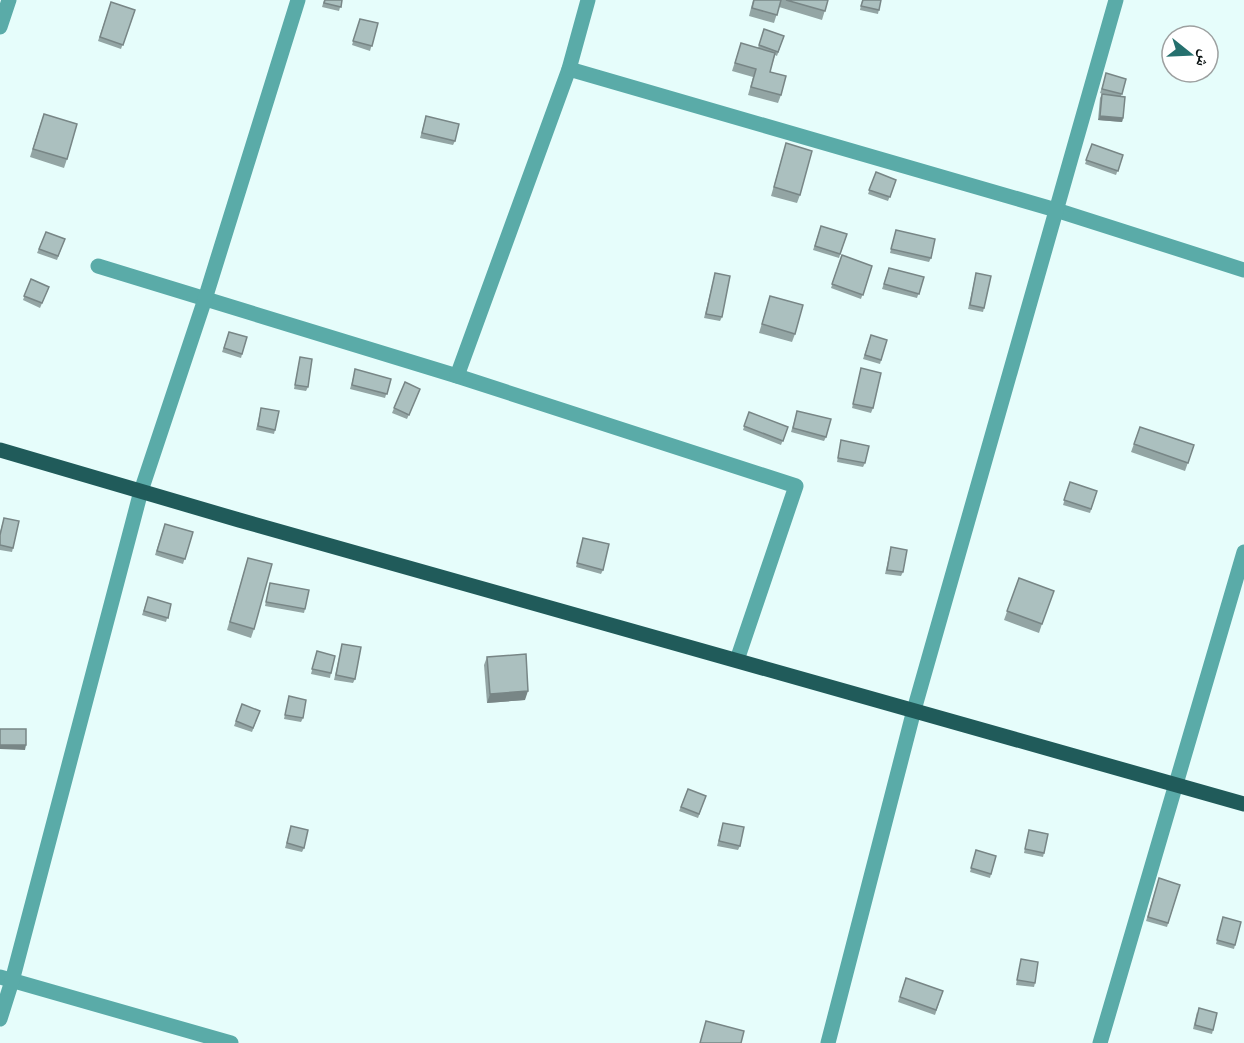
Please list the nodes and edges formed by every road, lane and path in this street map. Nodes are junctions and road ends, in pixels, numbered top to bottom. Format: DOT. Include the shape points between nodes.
graph roads {
  1 [pos="9,0"];
  2 [pos="298,0"];
  3 [pos="588,0"];
  4 [pos="1116,0"];
  5 [pos="0,27"];
  6 [pos="569,69"];
  7 [pos="1056,210"];
  8 [pos="98,266"];
  9 [pos="1244,270"];
  10 [pos="205,298"];
  11 [pos="457,376"];
  12 [pos="0,450"];
  13 [pos="141,491"];
  14 [pos="1244,552"];
  15 [pos="737,660"];
  16 [pos="914,710"];
  17 [pos="1177,785"];
  18 [pos="1244,804"];
  19 [pos="6,979"];
  20 [pos="0,1019"];
  21 [pos="231,1043"];
  22 [pos="828,1043"];
  23 [pos="1100,1043"];
  1 -- 5 [label="street"];
  2 -- 10 [label="street"];
  3 -- 6 [label="street"];
  4 -- 7 [label="street"];
  6 -- 7 [label="street"];
  6 -- 11 [label="street"];
  7 -- 9 [label="street"];
  7 -- 16 [label="street"];
  8 -- 10 [label="street"];
  10 -- 11 [label="street"];
  10 -- 13 [label="street"];
  11 -- 15 [label="street" via="796,486"];
  12 -- 13 [label="main road"];
  13 -- 15 [label="main road"];
  13 -- 19 [label="street"];
  14 -- 17 [label="street"];
  15 -- 16 [label="main road"];
  16 -- 17 [label="main road"];
  16 -- 22 [label="street"];
  17 -- 18 [label="main road"];
  17 -- 23 [label="street"];
  19 -- 20 [label="street"];
  19 -- 21 [label="street"];
}
